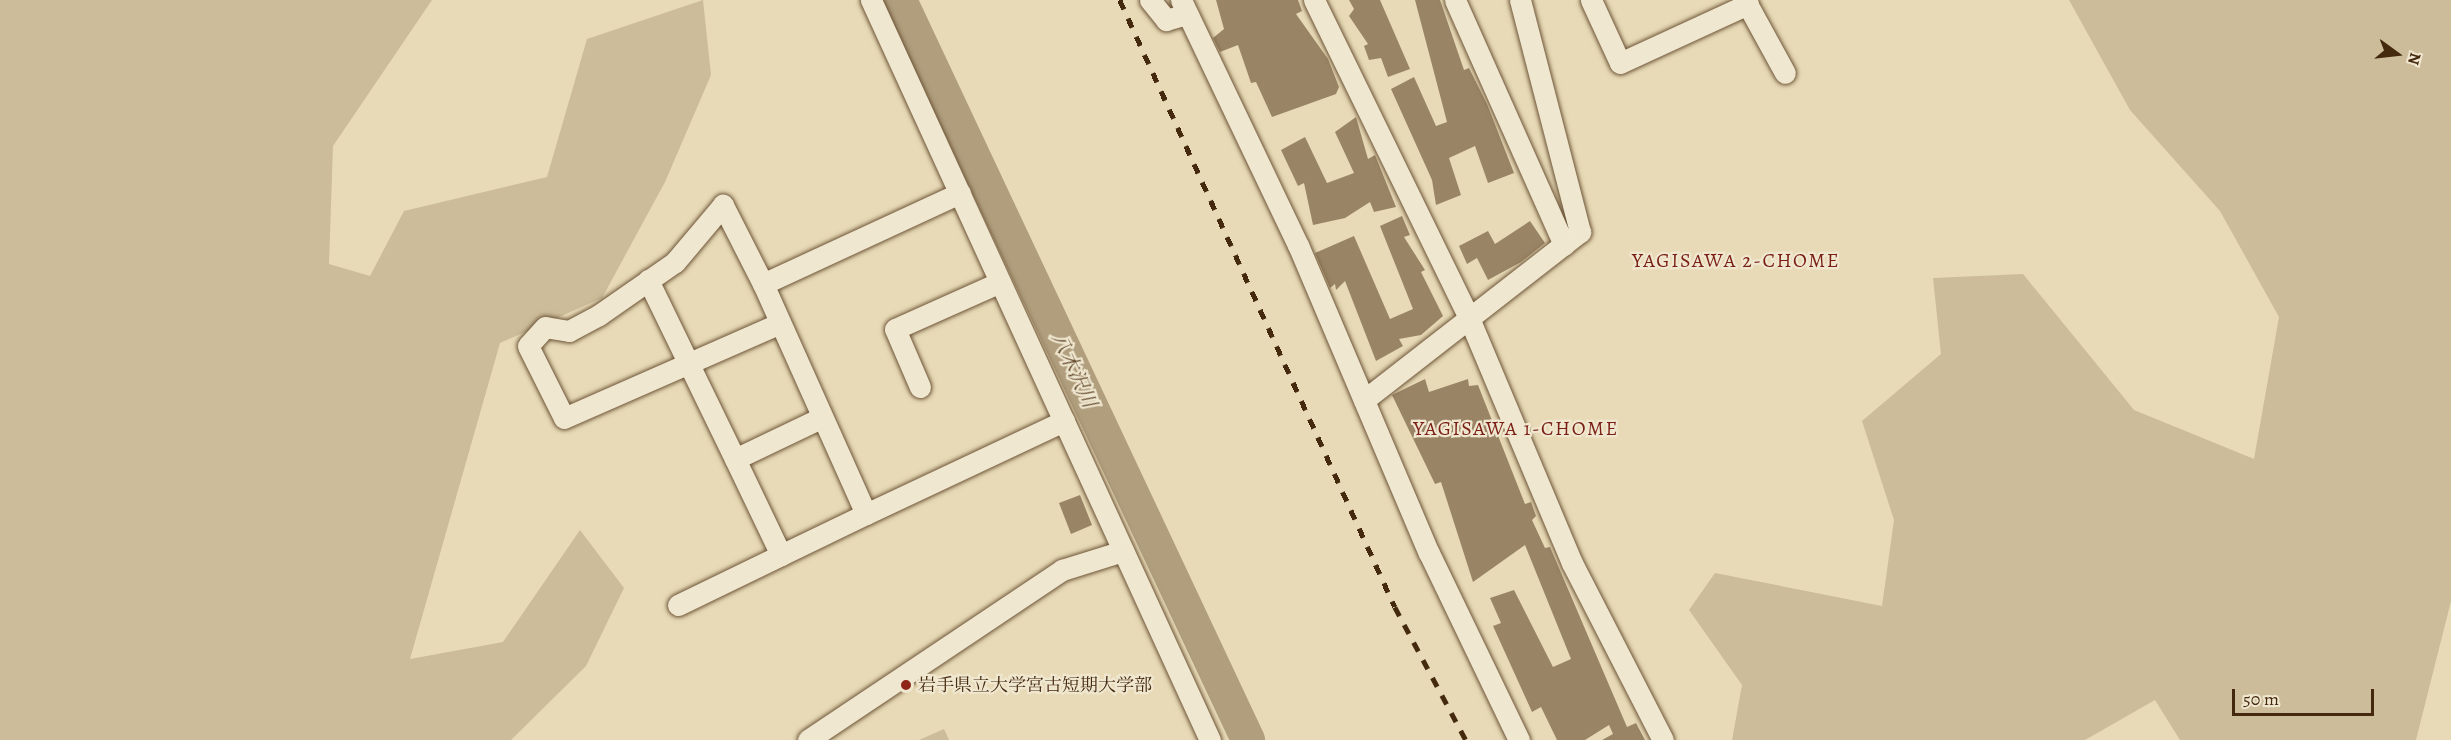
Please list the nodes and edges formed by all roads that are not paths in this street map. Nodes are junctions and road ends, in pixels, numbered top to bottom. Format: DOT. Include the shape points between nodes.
graph roads {
  1 [pos="871,0"];
  2 [pos="1149,0"];
  3 [pos="1314,0"];
  4 [pos="1455,0"];
  5 [pos="1520,0"];
  6 [pos="1591,0"];
  7 [pos="1747,2"];
  8 [pos="1184,7"];
  9 [pos="1785,73"];
  10 [pos="960,194"];
  11 [pos="1564,244"];
  12 [pos="648,280"];
  13 [pos="1000,282"];
  14 [pos="763,284"];
  15 [pos="1469,318"];
  16 [pos="780,323"];
  17 [pos="688,363"];
  18 [pos="920,387"];
  19 [pos="1364,400"];
  20 [pos="821,418"];
  21 [pos="1064,421"];
  22 [pos="735,459"];
  23 [pos="866,514"];
  24 [pos="1123,551"];
  25 [pos="781,555"];
  26 [pos="678,605"];
  27 [pos="808,740"];
  28 [pos="1210,740"];
  29 [pos="1519,740"];
  30 [pos="1663,740"];
  1 -- 10 [label="street"];
  2 -- 8 [label="street" via="1166,20"];
  3 -- 15 [label="street"];
  4 -- 11 [label="street"];
  5 -- 11 [label="street" via="1580,232"];
  6 -- 7 [label="street" via="1620,63"];
  7 -- 9 [label="street"];
  8 -- 19 [label="street" via="1298,245"];
  10 -- 13 [label="street"];
  10 -- 14 [label="street"];
  11 -- 15 [label="street"];
  12 -- 14 [label="street" via="675,262 723,205"];
  12 -- 17 [label="street"];
  12 -- 17 [label="street" via="569,331 545,327 528,346 564,418"];
  13 -- 18 [label="street" via="895,329"];
  13 -- 21 [label="street"];
  14 -- 16 [label="street"];
  15 -- 19 [label="street"];
  15 -- 30 [label="street" via="1572,563"];
  16 -- 17 [label="street"];
  16 -- 20 [label="street"];
  17 -- 22 [label="street"];
  19 -- 29 [label="street" via="1428,553"];
  20 -- 22 [label="street"];
  20 -- 23 [label="street"];
  21 -- 23 [label="street"];
  21 -- 24 [label="street"];
  22 -- 25 [label="street"];
  23 -- 25 [label="street"];
  24 -- 27 [label="street" via="1062,570"];
  24 -- 28 [label="street"];
  25 -- 26 [label="street"];
}
